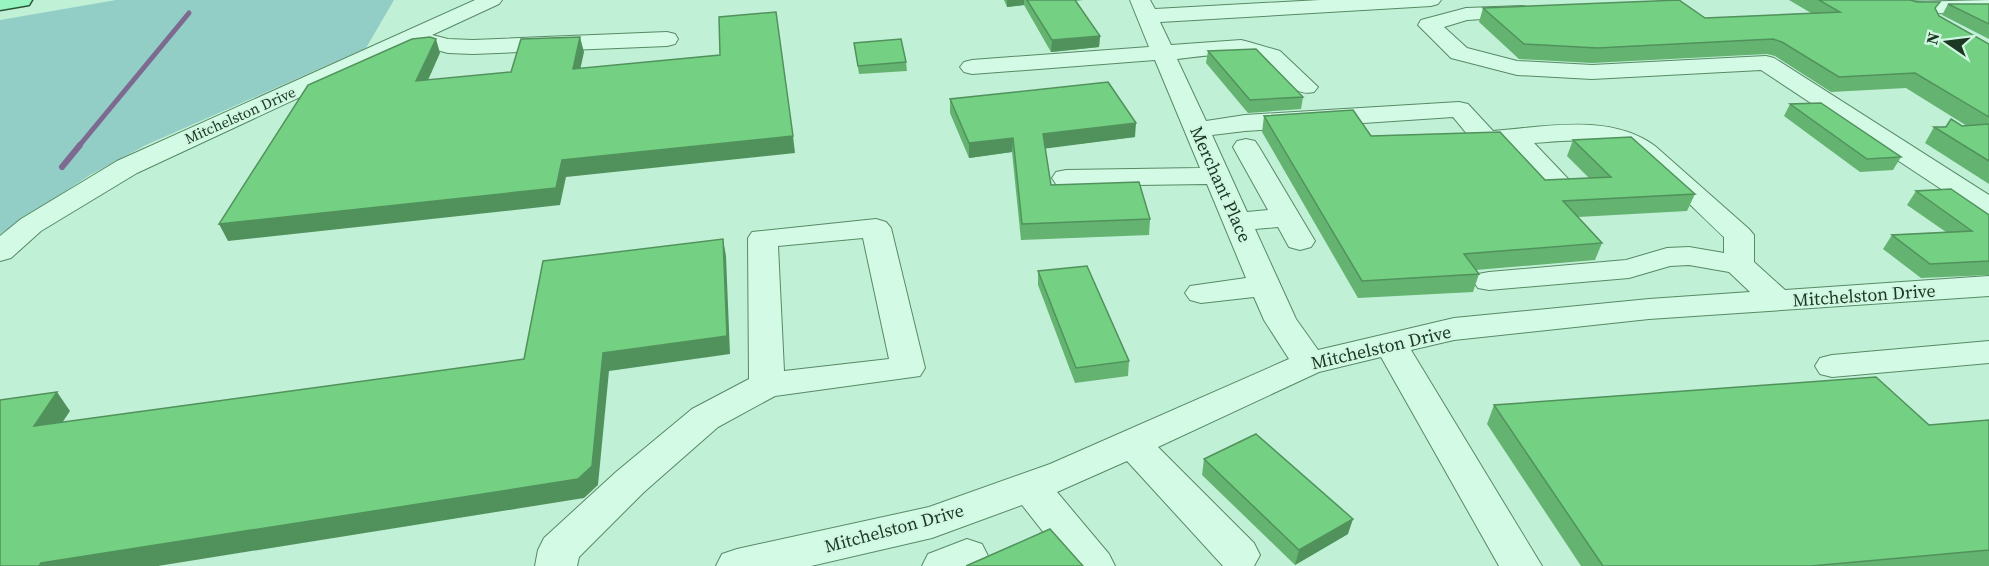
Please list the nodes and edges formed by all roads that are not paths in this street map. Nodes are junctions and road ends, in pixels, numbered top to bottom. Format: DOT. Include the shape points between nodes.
graph roads {
  1 [pos="21,0"];
  2 [pos="492,0"];
  3 [pos="1431,0"];
  4 [pos="0,3"];
  5 [pos="1989,6"];
  6 [pos="1144,8"];
  7 [pos="1910,8"];
  8 [pos="1549,11"];
  9 [pos="412,37"];
  10 [pos="667,39"];
  11 [pos="1163,52"];
  12 [pos="972,67"];
  13 [pos="1306,87"];
  14 [pos="1197,130"];
  15 [pos="1513,137"];
  16 [pos="1246,147"];
  17 [pos="1217,176"];
  18 [pos="1066,178"];
  19 [pos="1559,184"];
  20 [pos="1989,208"];
  21 [pos="1237,221"];
  22 [pos="0,252"];
  23 [pos="1739,265"];
  24 [pos="1489,281"];
  25 [pos="1265,286"];
  26 [pos="1989,286"];
  27 [pos="1201,293"];
  28 [pos="1777,300"];
  29 [pos="1390,344"];
  30 [pos="1989,352"];
  31 [pos="1309,363"];
  32 [pos="1832,366"];
  33 [pos="767,385"];
  34 [pos="1132,443"];
  35 [pos="1030,486"];
  36 [pos="850,554"];
  37 [pos="1239,555"];
  38 [pos="556,566"];
  39 [pos="737,566"];
  40 [pos="1094,566"];
  41 [pos="1521,566"];
  1 -- 4 [label="main road"];
  2 -- 9 [label="street, Mitchelston Drive"];
  3 -- 6 [label="street"];
  5 -- 7 [label="street"];
  6 -- 11 [label="street, Merchant Place"];
  8 -- 20 [label="street" via="1466,14 1429,25 1459,53 1516,68 1592,72 1766,63"];
  9 -- 10 [label="street" via="448,46 473,47"];
  9 -- 22 [label="street, Mitchelston Drive" via="127,166 31,225"];
  11 -- 12 [label="street"];
  11 -- 13 [label="street" via="1241,47 1272,56"];
  11 -- 14 [label="street, Merchant Place"];
  14 -- 15 [label="street" via="1245,123 1459,109 1486,139"];
  14 -- 17 [label="street, Merchant Place"];
  15 -- 19 [label="street"];
  15 -- 23 [label="street" via="1593,134 1632,142 1739,235"];
  16 -- 21 [label="street" via="1293,230"];
  17 -- 18 [label="street"];
  17 -- 21 [label="street, Merchant Place"];
  21 -- 25 [label="street, Merchant Place"];
  23 -- 24 [label="street" via="1689,256 1667,257 1629,269"];
  23 -- 28 [label="street"];
  25 -- 27 [label="street"];
  25 -- 31 [label="street, Merchant Place" via="1280,320"];
  26 -- 28 [label="street, Mitchelston Drive"];
  28 -- 29 [label="street, Mitchelston Drive" via="1454,329"];
  29 -- 31 [label="street, Mitchelston Drive"];
  29 -- 41 [label="street"];
  30 -- 32 [label="street"];
  31 -- 34 [label="street, Mitchelston Drive"];
  33 -- 33 [label="street" via="763,238 876,228 908,368"];
  33 -- 38 [label="street" via="705,418 630,482 559,550"];
  34 -- 35 [label="street, Mitchelston Drive"];
  34 -- 37 [label="street"];
  35 -- 36 [label="street, Mitchelston Drive"];
  35 -- 40 [label="street"];
  36 -- 39 [label="street, Mitchelston Drive"];
}
